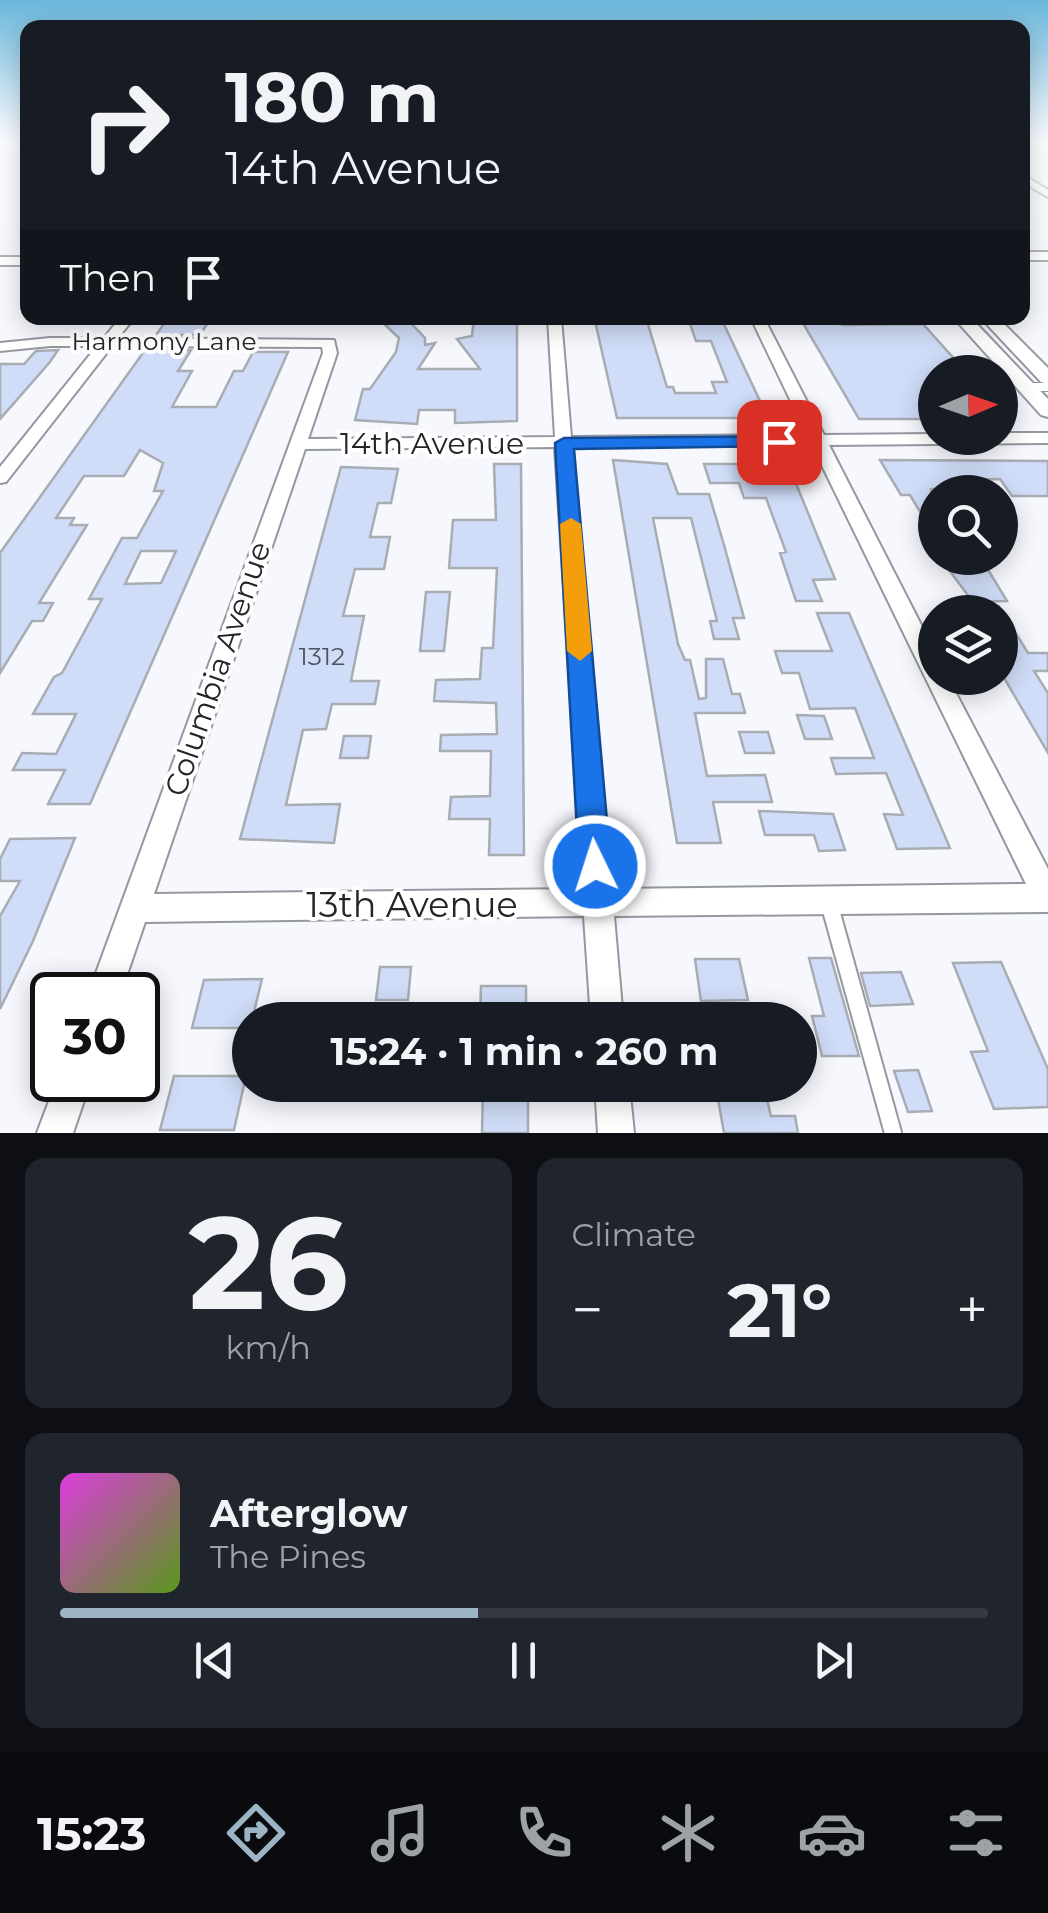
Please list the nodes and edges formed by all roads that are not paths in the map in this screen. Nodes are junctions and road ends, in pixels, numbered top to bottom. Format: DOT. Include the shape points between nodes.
graph roads {
  1 [pos="122,325"];
  2 [pos="555,325"];
  3 [pos="760,325"];
  4 [pos="968,325"];
  5 [pos="995,325"];
  6 [pos="109,342"];
  7 [pos="329,343"];
  8 [pos="0,348"];
  9 [pos="1048,378"];
  10 [pos="1025,386"];
  11 [pos="1048,386"];
  12 [pos="1048,412"];
  13 [pos="1048,438"];
  14 [pos="817,442"];
  15 [pos="564,443"];
  16 [pos="296,444"];
  17 [pos="0,478"];
  18 [pos="918,641"];
  19 [pos="946,695"];
  20 [pos="1048,898"];
  21 [pos="828,900"];
  22 [pos="598,904"];
  23 [pos="135,908"];
  24 [pos="112,972"];
  25 [pos="606,1002"];
  26 [pos="66,1102"];
  27 [pos="613,1102"];
  28 [pos="55,1133"];
  29 [pos="616,1133"];
  30 [pos="894,1133"];
  1 -- 6 [label="street"];
  2 -- 15 [label="street"];
  3 -- 14 [label="street"];
  4 -- 10 [label="street"];
  5 -- 9 [label="street"];
  6 -- 7 [label="street, Harmony Lane"];
  6 -- 8 [label="street, Harmony Lane"];
  6 -- 17 [label="street"];
  7 -- 16 [label="street, Columbia Avenue"];
  10 -- 11 [label="lane"];
  10 -- 12 [label="street"];
  13 -- 14 [label="street, 14th Avenue"];
  14 -- 15 [label="street, 14th Avenue"];
  14 -- 18 [label="street"];
  15 -- 16 [label="street, 14th Avenue"];
  15 -- 22 [label="street"];
  16 -- 23 [label="street, Columbia Avenue"];
  19 -- 20 [label="street"];
  20 -- 21 [label="street, 13th Avenue"];
  21 -- 22 [label="street, 13th Avenue"];
  21 -- 30 [label="lane"];
  22 -- 23 [label="street, 13th Avenue"];
  22 -- 25 [label="street"];
  23 -- 24 [label="street, Columbia Avenue"];
  26 -- 28 [label="street"];
  27 -- 29 [label="street"];
}
